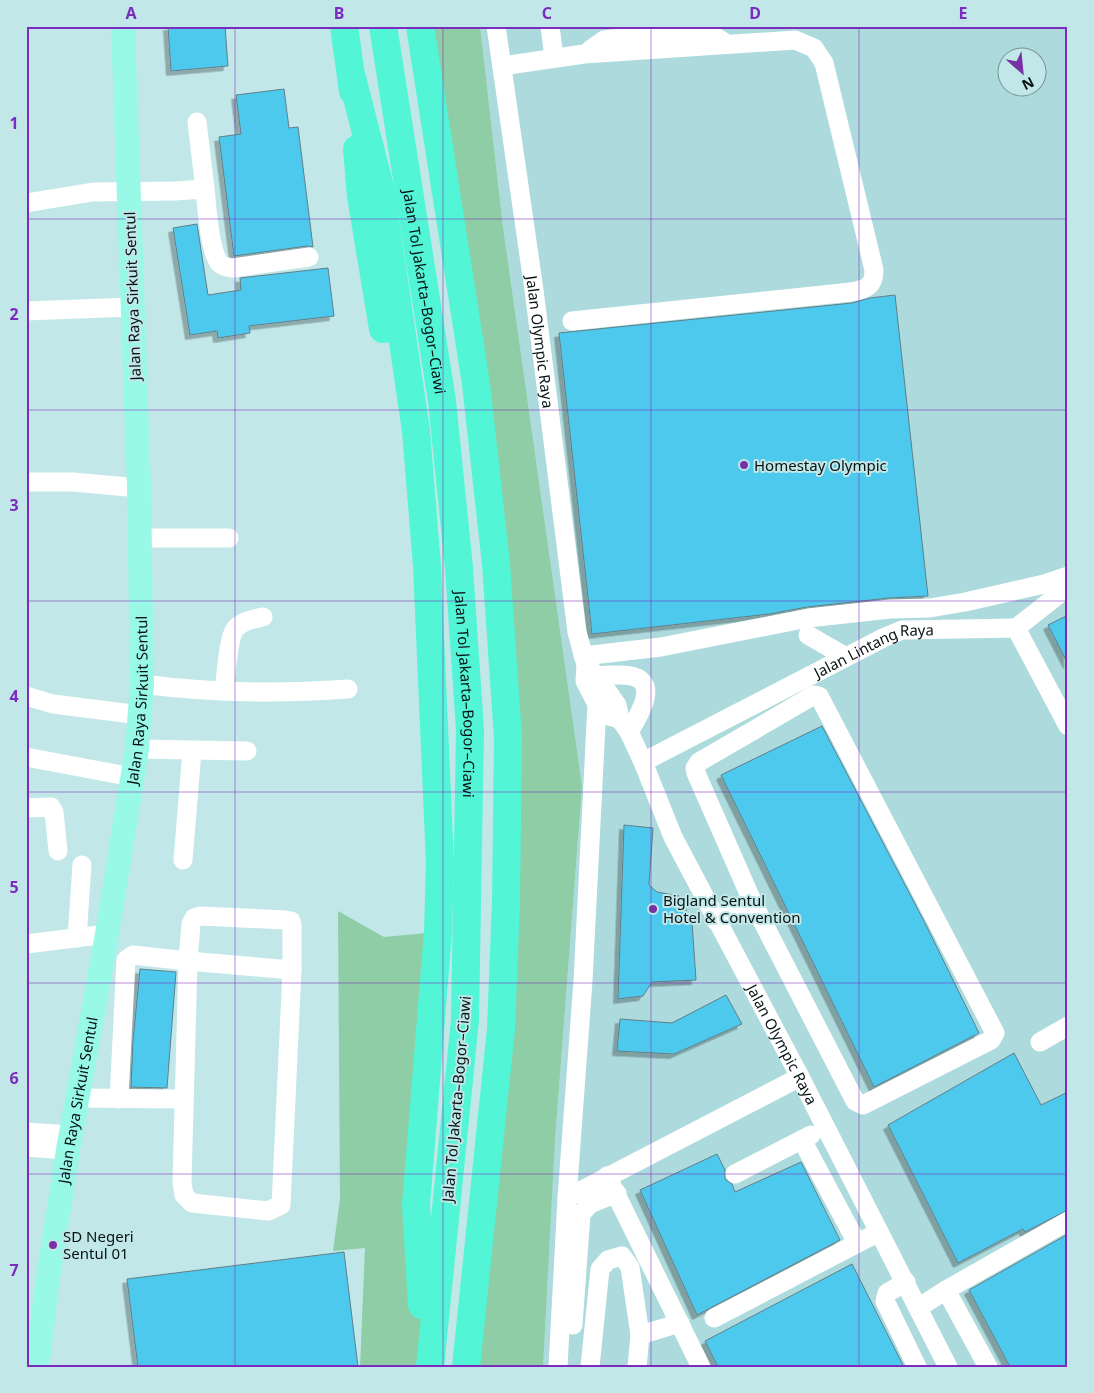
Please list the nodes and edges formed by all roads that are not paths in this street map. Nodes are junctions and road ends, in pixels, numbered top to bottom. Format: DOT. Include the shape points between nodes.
graph roads {
  1 [pos="123,26"];
  2 [pos="344,26"];
  3 [pos="383,26"];
  4 [pos="496,26"];
  5 [pos="550,26"];
  6 [pos="422,34"];
  7 [pos="554,58"];
  8 [pos="502,66"];
  9 [pos="197,122"];
  10 [pos="205,189"];
  11 [pos="128,191"];
  12 [pos="26,203"];
  13 [pos="309,257"];
  14 [pos="132,307"];
  15 [pos="26,311"];
  16 [pos="572,321"];
  17 [pos="26,482"];
  18 [pos="139,488"];
  19 [pos="140,538"];
  20 [pos="228,538"];
  21 [pos="1068,576"];
  22 [pos="1068,587"];
  23 [pos="263,617"];
  24 [pos="1016,628"];
  25 [pos="808,634"];
  26 [pos="846,657"];
  27 [pos="587,670"];
  28 [pos="142,684"];
  29 [pos="348,689"];
  30 [pos="224,691"];
  31 [pos="26,696"];
  32 [pos="597,704"];
  33 [pos="140,715"];
  34 [pos="624,726"];
  35 [pos="1068,726"];
  36 [pos="137,749"];
  37 [pos="192,751"];
  38 [pos="247,751"];
  39 [pos="26,757"];
  40 [pos="643,762"];
  41 [pos="132,777"];
  42 [pos="26,808"];
  43 [pos="58,851"];
  44 [pos="183,860"];
  45 [pos="82,865"];
  46 [pos="752,903"];
  47 [pos="716,920"];
  48 [pos="107,934"];
  49 [pos="78,938"];
  50 [pos="26,944"];
  51 [pos="188,961"];
  52 [pos="292,970"];
  53 [pos="1068,1026"];
  54 [pos="1040,1042"];
  55 [pos="800,1077"];
  56 [pos="77,1098"];
  57 [pos="119,1099"];
  58 [pos="183,1099"];
  59 [pos="826,1128"];
  60 [pos="26,1132"];
  61 [pos="802,1140"];
  62 [pos="69,1142"];
  63 [pos="26,1147"];
  64 [pos="736,1174"];
  65 [pos="608,1176"];
  66 [pos="616,1193"];
  67 [pos="567,1198"];
  68 [pos="1068,1221"];
  69 [pos="878,1232"];
  70 [pos="857,1243"];
  71 [pos="906,1282"];
  72 [pos="946,1290"];
  73 [pos="918,1308"];
  74 [pos="714,1318"];
  75 [pos="680,1324"];
  76 [pos="640,1335"];
  77 [pos="37,1367"];
  78 [pos="428,1367"];
  79 [pos="466,1367"];
  80 [pos="558,1367"];
  81 [pos="570,1367"];
  82 [pos="590,1367"];
  83 [pos="637,1367"];
  84 [pos="701,1367"];
  85 [pos="917,1367"];
  86 [pos="948,1367"];
  87 [pos="988,1367"];
  1 -- 11 [label="main road, Jalan Raya Sirkuit Sentul"];
  2 -- 78 [label="highway" via="361,196 400,435 428,566 440,863 438,932 416,1206"];
  3 -- 78 [label="highway, Jalan Tol Jakarta–Bogor–Ciawi" via="442,402 460,568 470,730 465,1020"];
  4 -- 8 [label="street, Jalan Olympic Raya"];
  5 -- 7 [label="street"];
  6 -- 79 [label="highway" via="476,384 496,564 508,738 501,1029"];
  7 -- 8 [label="street"];
  7 -- 16 [label="street" via="796,40 814,48 824,63 874,270 870,286 851,292"];
  8 -- 27 [label="street, Jalan Olympic Raya" via="577,632"];
  9 -- 10 [label="street"];
  10 -- 11 [label="street"];
  10 -- 13 [label="street" via="214,249 222,266 232,268"];
  11 -- 12 [label="street" via="93,192"];
  11 -- 14 [label="main road, Jalan Raya Sirkuit Sentul"];
  14 -- 15 [label="street"];
  14 -- 18 [label="main road, Jalan Raya Sirkuit Sentul"];
  17 -- 18 [label="street"];
  18 -- 19 [label="main road, Jalan Raya Sirkuit Sentul"];
  19 -- 20 [label="street"];
  19 -- 28 [label="main road, Jalan Raya Sirkuit Sentul"];
  21 -- 27 [label="street" via="930,608 808,618 661,647"];
  22 -- 24 [label="street"];
  23 -- 30 [label="street" via="250,619 235,630 231,638"];
  24 -- 26 [label="street, Jalan Lintang Raya" via="902,630"];
  24 -- 35 [label="street"];
  25 -- 26 [label="street"];
  26 -- 40 [label="street, Jalan Lintang Raya"];
  27 -- 32 [label="street, Jalan Olympic Raya"];
  27 -- 34 [label="street, Jalan Olympic Raya" via="617,705"];
  27 -- 34 [label="street" via="633,676 642,682 647,691 645,702"];
  28 -- 30 [label="street"];
  28 -- 33 [label="main road, Jalan Raya Sirkuit Sentul"];
  29 -- 30 [label="street" via="274,693"];
  31 -- 33 [label="street" via="53,704"];
  32 -- 34 [label="street, Jalan Olympic Raya" via="606,715"];
  32 -- 67 [label="street" via="583,981"];
  33 -- 36 [label="main road, Jalan Raya Sirkuit Sentul"];
  34 -- 40 [label="street, Jalan Olympic Raya"];
  36 -- 37 [label="street"];
  36 -- 41 [label="main road, Jalan Raya Sirkuit Sentul"];
  37 -- 38 [label="street"];
  37 -- 44 [label="street"];
  39 -- 41 [label="street"];
  40 -- 47 [label="street, Jalan Olympic Raya" via="673,837"];
  41 -- 48 [label="main road, Jalan Raya Sirkuit Sentul"];
  42 -- 43 [label="street" via="51,807"];
  45 -- 49 [label="street"];
  46 -- 46 [label="street" via="855,1101 869,1103 994,1036 819,696 810,697 699,762 695,768"];
  46 -- 47 [label="street"];
  47 -- 55 [label="street, Jalan Olympic Raya"];
  48 -- 49 [label="street"];
  48 -- 56 [label="main road, Jalan Raya Sirkuit Sentul"];
  49 -- 50 [label="street"];
  51 -- 52 [label="street"];
  51 -- 52 [label="street" via="194,918 285,920 291,921 292,926"];
  51 -- 57 [label="street" via="133,955 126,960"];
  51 -- 58 [label="street"];
  52 -- 58 [label="street" via="281,1205 268,1211 192,1203 184,1195"];
  53 -- 54 [label="street"];
  55 -- 59 [label="street, Jalan Olympic Raya"];
  55 -- 65 [label="street"];
  56 -- 57 [label="street"];
  56 -- 62 [label="main road, Jalan Raya Sirkuit Sentul"];
  57 -- 58 [label="street"];
  59 -- 61 [label="street"];
  59 -- 69 [label="street, Jalan Olympic Raya"];
  60 -- 62 [label="street"];
  61 -- 64 [label="street"];
  61 -- 70 [label="street"];
  62 -- 63 [label="street"];
  62 -- 77 [label="main road, Jalan Raya Sirkuit Sentul"];
  65 -- 66 [label="street"];
  65 -- 67 [label="street"];
  66 -- 75 [label="street"];
  66 -- 81 [label="street" via="590,1204 581,1214"];
  67 -- 80 [label="street"];
  68 -- 72 [label="street"];
  69 -- 70 [label="street"];
  69 -- 71 [label="street, Jalan Olympic Raya"];
  70 -- 74 [label="street"];
  71 -- 73 [label="street, Jalan Olympic Raya"];
  71 -- 85 [label="street" via="887,1294 885,1301"];
  72 -- 73 [label="street"];
  72 -- 87 [label="street"];
  73 -- 86 [label="street, Jalan Olympic Raya"];
  75 -- 76 [label="street"];
  75 -- 84 [label="street"];
  76 -- 82 [label="street" via="630,1267 622,1256 608,1260 600,1269"];
  76 -- 83 [label="street"];
}
